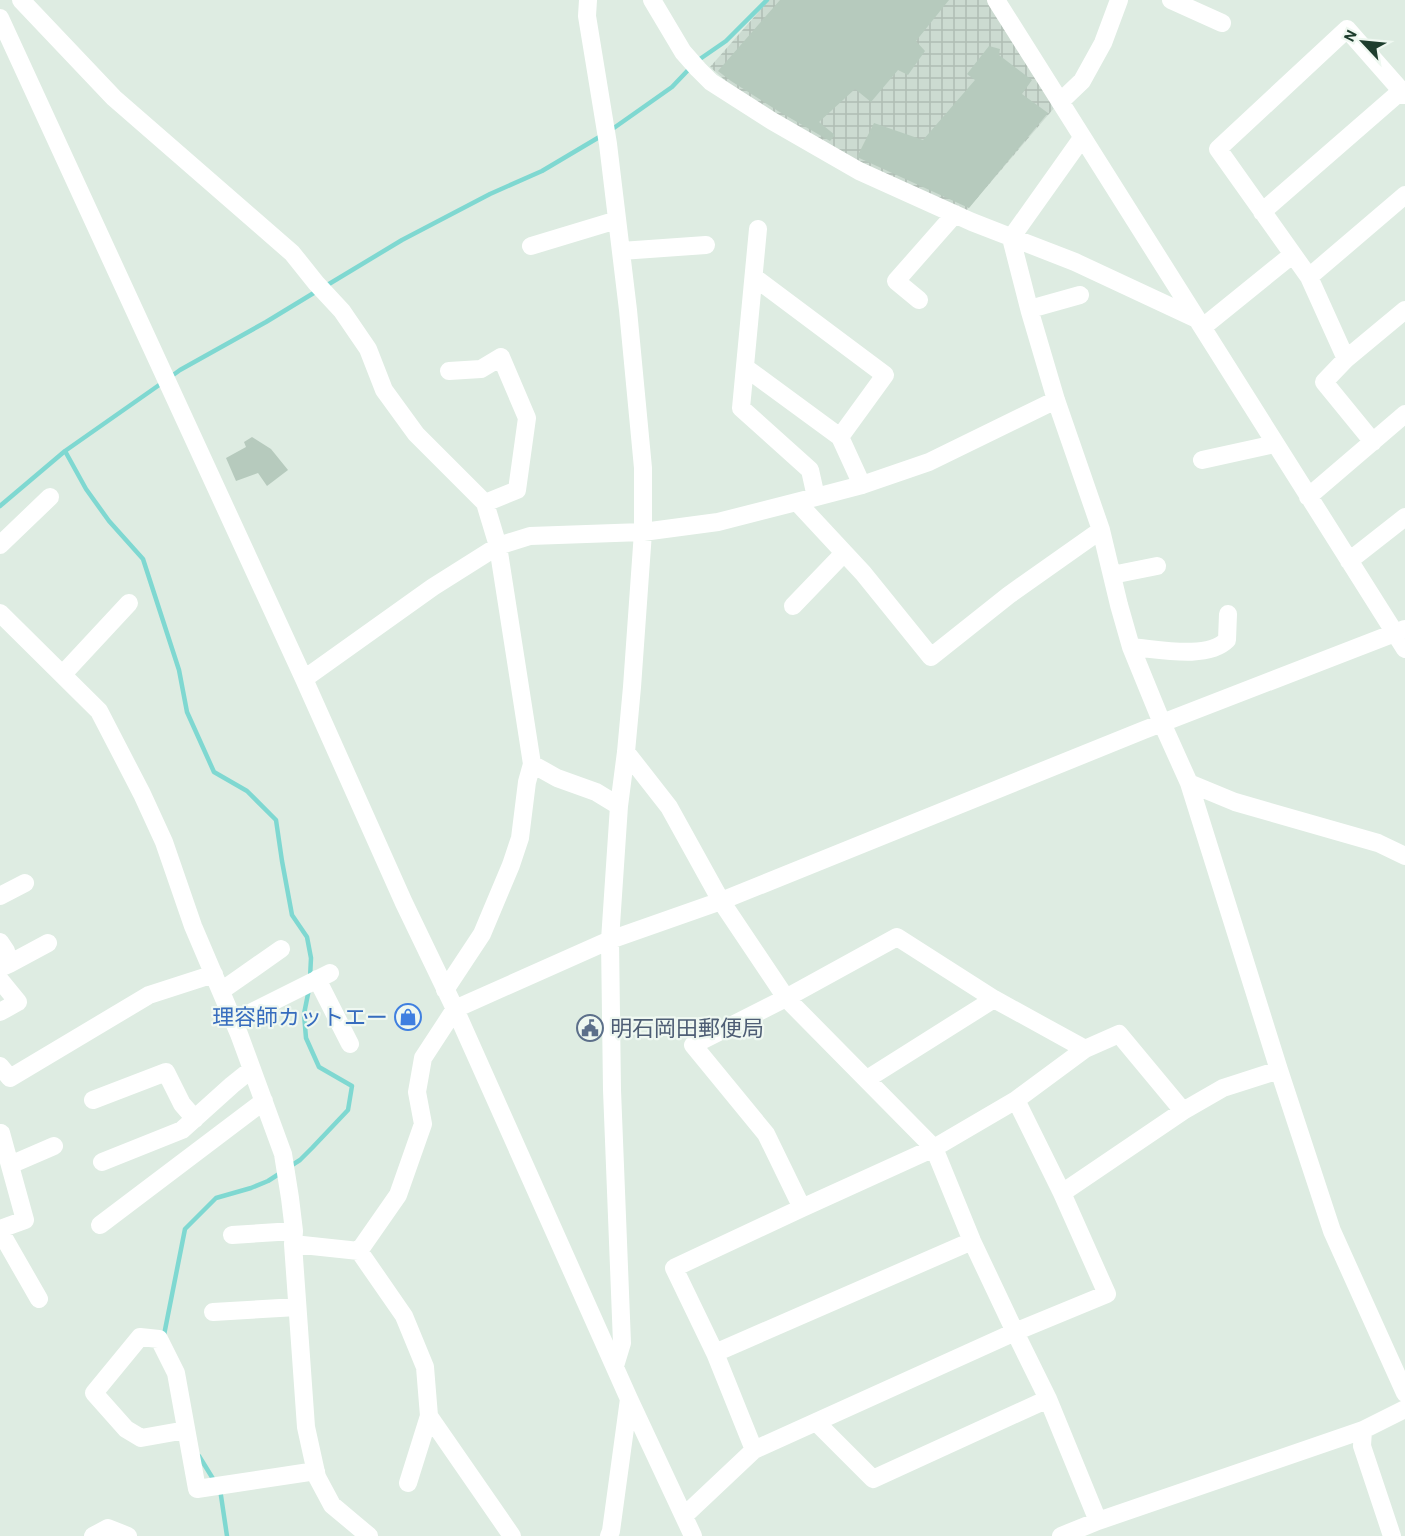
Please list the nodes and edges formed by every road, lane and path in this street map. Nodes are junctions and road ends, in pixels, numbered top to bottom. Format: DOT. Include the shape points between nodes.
graph roads {
  1 [pos="23,0"];
  2 [pos="588,0"];
  3 [pos="652,0"];
  4 [pos="996,0"];
  5 [pos="1119,0"];
  6 [pos="1171,0"];
  7 [pos="0,18"];
  8 [pos="1222,23"];
  9 [pos="1403,93"];
  10 [pos="1060,102"];
  11 [pos="1082,138"];
  12 [pos="1405,195"];
  13 [pos="1262,212"];
  14 [pos="955,214"];
  15 [pos="617,220"];
  16 [pos="758,229"];
  17 [pos="1011,238"];
  18 [pos="706,245"];
  19 [pos="531,246"];
  20 [pos="621,250"];
  21 [pos="1292,255"];
  22 [pos="754,277"];
  23 [pos="1309,277"];
  24 [pos="1080,295"];
  25 [pos="919,300"];
  26 [pos="1030,309"];
  27 [pos="1405,310"];
  28 [pos="1200,323"];
  29 [pos="1346,359"];
  30 [pos="746,368"];
  31 [pos="449,371"];
  32 [pos="1056,400"];
  33 [pos="1405,414"];
  34 [pos="840,437"];
  35 [pos="1373,442"];
  36 [pos="1275,444"];
  37 [pos="1202,460"];
  38 [pos="862,485"];
  39 [pos="50,497"];
  40 [pos="816,497"];
  41 [pos="1308,497"];
  42 [pos="797,502"];
  43 [pos="485,503"];
  44 [pos="1405,517"];
  45 [pos="1101,530"];
  46 [pos="643,532"];
  47 [pos="0,545"];
  48 [pos="498,546"];
  49 [pos="844,553"];
  50 [pos="1349,561"];
  51 [pos="1157,566"];
  52 [pos="1112,576"];
  53 [pos="129,603"];
  54 [pos="793,606"];
  55 [pos="0,613"];
  56 [pos="1228,614"];
  57 [pos="1399,631"];
  58 [pos="1131,647"];
  59 [pos="1405,649"];
  60 [pos="63,674"];
  61 [pos="304,679"];
  62 [pos="1162,723"];
  63 [pos="626,752"];
  64 [pos="532,764"];
  65 [pos="1189,783"];
  66 [pos="619,806"];
  67 [pos="1405,856"];
  68 [pos="25,883"];
  69 [pos="0,896"];
  70 [pos="721,901"];
  71 [pos="610,940"];
  72 [pos="0,942"];
  73 [pos="48,943"];
  74 [pos="281,949"];
  75 [pos="5,966"];
  76 [pos="214,974"];
  77 [pos="0,980"];
  78 [pos="445,990"];
  79 [pos="221,991"];
  80 [pos="786,998"];
  81 [pos="994,999"];
  82 [pos="455,1009"];
  83 [pos="0,1012"];
  84 [pos="234,1021"];
  85 [pos="350,1044"];
  86 [pos="1085,1049"];
  87 [pos="0,1066"];
  88 [pos="252,1069"];
  89 [pos="1280,1070"];
  90 [pos="867,1079"];
  91 [pos="93,1100"];
  92 [pos="1016,1100"];
  93 [pos="264,1101"];
  94 [pos="1183,1111"];
  95 [pos="195,1119"];
  96 [pos="1,1133"];
  97 [pos="54,1146"];
  98 [pos="934,1148"];
  99 [pos="102,1162"];
  100 [pos="10,1165"];
  101 [pos="1062,1193"];
  102 [pos="801,1208"];
  103 [pos="100,1225"];
  104 [pos="0,1230"];
  105 [pos="232,1235"];
  106 [pos="293,1237"];
  107 [pos="972,1241"];
  108 [pos="358,1251"];
  109 [pos="39,1299"];
  110 [pos="297,1307"];
  111 [pos="213,1312"];
  112 [pos="1014,1332"];
  113 [pos="715,1353"];
  114 [pos="615,1366"];
  115 [pos="1405,1393"];
  116 [pos="1048,1399"];
  117 [pos="629,1400"];
  118 [pos="1405,1409"];
  119 [pos="429,1416"];
  120 [pos="816,1422"];
  121 [pos="186,1430"];
  122 [pos="1363,1430"];
  123 [pos="754,1450"];
  124 [pos="316,1471"];
  125 [pos="408,1483"];
  126 [pos="684,1516"];
  127 [pos="1089,1528"];
  128 [pos="93,1536"];
  129 [pos="128,1536"];
  130 [pos="369,1536"];
  131 [pos="512,1536"];
  132 [pos="609,1536"];
  133 [pos="693,1536"];
  134 [pos="1061,1536"];
  135 [pos="1392,1536"];
  1 -- 43 [label="street" via="114,98 292,253 342,311 368,349 384,390 416,434"];
  2 -- 15 [label="street" via="587,16"];
  3 -- 14 [label="street" via="683,52 711,82 860,171"];
  4 -- 10 [label="street"];
  5 -- 10 [label="street" via="1103,43 1082,81"];
  6 -- 8 [label="street"];
  7 -- 61 [label="street"];
  9 -- 13 [label="street"];
  9 -- 13 [label="street" via="1347,29 1218,149"];
  10 -- 11 [label="street"];
  11 -- 17 [label="street"];
  11 -- 28 [label="street"];
  12 -- 23 [label="street"];
  13 -- 21 [label="street"];
  14 -- 17 [label="street"];
  14 -- 25 [label="street" via="896,281"];
  15 -- 19 [label="street"];
  15 -- 20 [label="street"];
  16 -- 22 [label="street"];
  17 -- 26 [label="street"];
  17 -- 28 [label="street" via="1075,262"];
  18 -- 20 [label="street"];
  20 -- 46 [label="street" via="643,468"];
  21 -- 23 [label="street"];
  21 -- 28 [label="street"];
  22 -- 30 [label="street"];
  22 -- 34 [label="street" via="885,375"];
  23 -- 29 [label="street"];
  24 -- 26 [label="street"];
  26 -- 32 [label="street"];
  27 -- 29 [label="street"];
  28 -- 36 [label="street"];
  29 -- 35 [label="street" via="1324,382"];
  30 -- 34 [label="street"];
  30 -- 40 [label="street" via="741,408 810,470"];
  31 -- 43 [label="street" via="481,369 501,357 527,418 517,490"];
  32 -- 38 [label="street" via="928,462"];
  32 -- 45 [label="street"];
  33 -- 35 [label="street"];
  34 -- 38 [label="street"];
  35 -- 41 [label="street"];
  36 -- 37 [label="street"];
  36 -- 41 [label="street"];
  38 -- 40 [label="street"];
  39 -- 47 [label="street"];
  40 -- 42 [label="street"];
  41 -- 50 [label="street"];
  42 -- 46 [label="street" via="718,522"];
  42 -- 49 [label="street"];
  43 -- 48 [label="street"];
  44 -- 50 [label="street"];
  45 -- 49 [label="street" via="931,657"];
  45 -- 52 [label="street"];
  46 -- 48 [label="street" via="530,536"];
  46 -- 63 [label="street"];
  48 -- 61 [label="street"];
  48 -- 64 [label="street"];
  49 -- 54 [label="street"];
  50 -- 57 [label="street"];
  51 -- 52 [label="street"];
  52 -- 58 [label="street"];
  53 -- 60 [label="street"];
  55 -- 60 [label="street"];
  56 -- 58 [label="street" via="1227,640 1222,645 1196,652"];
  57 -- 59 [label="street"];
  57 -- 62 [label="street"];
  58 -- 62 [label="street"];
  60 -- 76 [label="street" via="99,711 142,794"];
  61 -- 78 [label="street"];
  62 -- 65 [label="street"];
  62 -- 70 [label="street"];
  63 -- 66 [label="street"];
  63 -- 70 [label="street" via="669,807"];
  64 -- 66 [label="street"];
  64 -- 78 [label="street" via="520,838 511,865 482,934"];
  65 -- 67 [label="street" via="1235,802 1378,843"];
  65 -- 89 [label="street"];
  66 -- 71 [label="street"];
  68 -- 69 [label="street"];
  70 -- 71 [label="street"];
  70 -- 80 [label="street"];
  71 -- 82 [label="street"];
  71 -- 114 [label="street" via="622,1343"];
  72 -- 75 [label="street" via="6,951"];
  73 -- 75 [label="street"];
  74 -- 79 [label="street"];
  76 -- 79 [label="street"];
  76 -- 87 [label="street" via="148,995 10,1078"];
  77 -- 83 [label="street" via="18,1002"];
  78 -- 82 [label="street"];
  79 -- 84 [label="street"];
  80 -- 81 [label="street" via="897,938"];
  80 -- 90 [label="street"];
  80 -- 102 [label="street" via="693,1045 766,1134"];
  81 -- 86 [label="street"];
  81 -- 90 [label="street"];
  82 -- 108 [label="street" via="423,1058 417,1092 423,1124 398,1195"];
  82 -- 114 [label="street"];
  84 -- 85 [label="street" via="324,976"];
  84 -- 88 [label="street"];
  86 -- 92 [label="street"];
  86 -- 94 [label="street" via="1119,1034"];
  88 -- 93 [label="street"];
  88 -- 95 [label="street"];
  89 -- 94 [label="street" via="1223,1088"];
  89 -- 115 [label="street" via="1332,1231"];
  90 -- 98 [label="street"];
  91 -- 95 [label="street" via="166,1072 182,1104"];
  92 -- 98 [label="street"];
  92 -- 101 [label="street"];
  93 -- 103 [label="street"];
  93 -- 106 [label="street" via="283,1154"];
  94 -- 101 [label="street"];
  95 -- 99 [label="street" via="182,1130"];
  96 -- 100 [label="street"];
  97 -- 100 [label="street"];
  98 -- 102 [label="street"];
  98 -- 107 [label="street"];
  100 -- 104 [label="street" via="25,1220"];
  101 -- 112 [label="street" via="1107,1294"];
  102 -- 113 [label="street" via="674,1268"];
  104 -- 109 [label="street"];
  105 -- 106 [label="street"];
  106 -- 108 [label="street"];
  106 -- 110 [label="street"];
  107 -- 112 [label="street"];
  107 -- 113 [label="street"];
  108 -- 119 [label="street" via="404,1316 425,1368"];
  110 -- 111 [label="street"];
  110 -- 124 [label="street" via="306,1427"];
  112 -- 116 [label="street"];
  112 -- 120 [label="street"];
  113 -- 123 [label="street"];
  114 -- 117 [label="street"];
  116 -- 120 [label="street" via="873,1479"];
  116 -- 127 [label="street"];
  117 -- 126 [label="street"];
  117 -- 132 [label="street"];
  118 -- 122 [label="street"];
  119 -- 125 [label="street"];
  119 -- 131 [label="street"];
  120 -- 123 [label="street"];
  121 -- 121 [label="street" via="176,1373 159,1339 140,1336 94,1394 126,1429 141,1438"];
  121 -- 124 [label="street" via="196,1488"];
  122 -- 127 [label="street"];
  122 -- 135 [label="street" via="1362,1446"];
  123 -- 126 [label="street"];
  124 -- 130 [label="street" via="332,1505"];
  126 -- 133 [label="street"];
  127 -- 134 [label="street"];
  128 -- 129 [label="street" via="108,1528"];
}
